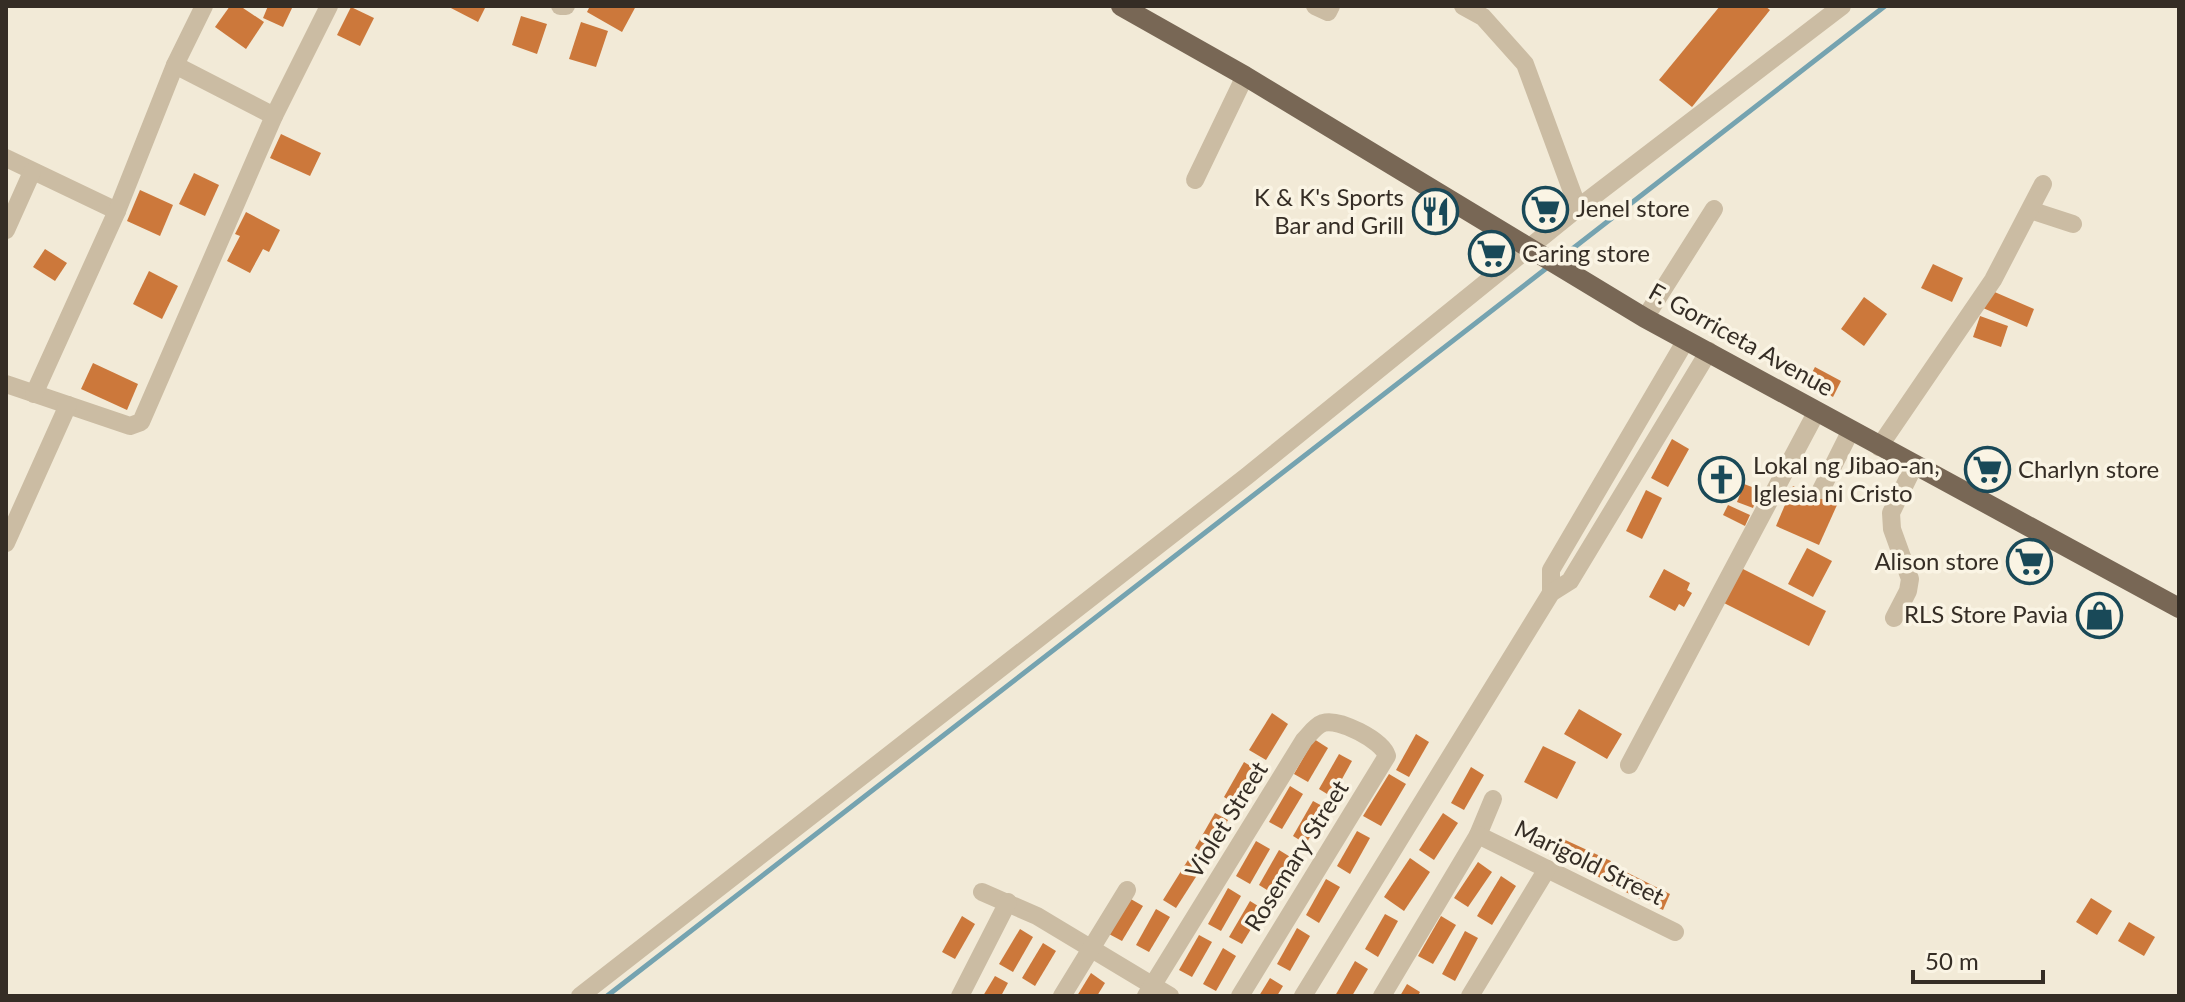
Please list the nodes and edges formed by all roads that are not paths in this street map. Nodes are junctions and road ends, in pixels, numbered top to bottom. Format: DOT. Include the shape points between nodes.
graph roads {
  1 [pos="204,6"];
  2 [pos="329,6"];
  3 [pos="1121,6"];
  4 [pos="1315,6"];
  5 [pos="1331,6"];
  6 [pos="1463,6"];
  7 [pos="1842,6"];
  8 [pos="175,65"];
  9 [pos="1245,76"];
  10 [pos="274,116"];
  11 [pos="6,158"];
  12 [pos="32,172"];
  13 [pos="1195,180"];
  14 [pos="2043,184"];
  15 [pos="1578,208"];
  16 [pos="1714,209"];
  17 [pos="2030,210"];
  18 [pos="117,211"];
  19 [pos="2073,224"];
  20 [pos="6,230"];
  21 [pos="1529,247"];
  22 [pos="1645,318"];
  23 [pos="1686,340"];
  24 [pos="1709,351"];
  25 [pos="6,384"];
  26 [pos="34,394"];
  27 [pos="68,405"];
  28 [pos="1817,411"];
  29 [pos="1851,430"];
  30 [pos="1879,447"];
  31 [pos="1914,466"];
  32 [pos="1821,490"];
  33 [pos="6,543"];
  34 [pos="1551,593"];
  35 [pos="2179,608"];
  36 [pos="1894,618"];
  37 [pos="1376,742"];
  38 [pos="1629,765"];
  39 [pos="1493,799"];
  40 [pos="1478,835"];
  41 [pos="1547,869"];
  42 [pos="1127,890"];
  43 [pos="982,892"];
  44 [pos="1008,902"];
  45 [pos="1675,932"];
  46 [pos="1091,949"];
  47 [pos="1149,991"];
  48 [pos="580,996"];
  49 [pos="960,996"];
  50 [pos="1062,996"];
  51 [pos="1170,996"];
  52 [pos="1240,996"];
  53 [pos="1303,996"];
  54 [pos="1382,996"];
  55 [pos="1470,996"];
  1 -- 8 [label="street"];
  2 -- 10 [label="street"];
  3 -- 9 [label="main road, F. Gorriceta Avenue"];
  4 -- 5 [label="street" via="1328,12"];
  6 -- 15 [label="street" via="1483,17 1525,64"];
  7 -- 15 [label="street"];
  8 -- 10 [label="street"];
  8 -- 18 [label="street"];
  9 -- 13 [label="street"];
  9 -- 21 [label="main road, F. Gorriceta Avenue"];
  10 -- 27 [label="street" via="141,422 130,426"];
  11 -- 12 [label="street"];
  12 -- 18 [label="street"];
  12 -- 20 [label="street"];
  14 -- 17 [label="street"];
  15 -- 21 [label="street"];
  16 -- 22 [label="street"];
  17 -- 19 [label="street"];
  17 -- 30 [label="street" via="1993,280"];
  18 -- 26 [label="street"];
  21 -- 22 [label="main road, F. Gorriceta Avenue"];
  21 -- 48 [label="street" via="1247,476"];
  22 -- 23 [label="main road, F. Gorriceta Avenue"];
  23 -- 24 [label="main road, F. Gorriceta Avenue"];
  23 -- 34 [label="street" via="1551,570"];
  24 -- 28 [label="main road, F. Gorriceta Avenue"];
  24 -- 34 [label="street" via="1570,581"];
  25 -- 26 [label="street"];
  26 -- 27 [label="street"];
  27 -- 33 [label="street"];
  28 -- 29 [label="main road, F. Gorriceta Avenue"];
  28 -- 38 [label="street"];
  29 -- 30 [label="main road, F. Gorriceta Avenue"];
  29 -- 32 [label="street"];
  30 -- 31 [label="main road, F. Gorriceta Avenue"];
  31 -- 35 [label="main road, F. Gorriceta Avenue"];
  31 -- 36 [label="street" via="1891,513 1910,579"];
  34 -- 53 [label="street"];
  37 -- 47 [label="street, Violet Street" via="1336,721 1313,730"];
  37 -- 52 [label="street, Rosemary Street" via="1387,756"];
  39 -- 40 [label="street"];
  40 -- 41 [label="street, Marigold Street"];
  40 -- 54 [label="street, Marigold Street"];
  41 -- 45 [label="street, Marigold Street"];
  41 -- 55 [label="street"];
  42 -- 46 [label="street"];
  43 -- 44 [label="street"];
  44 -- 46 [label="street"];
  44 -- 49 [label="street"];
  46 -- 47 [label="street"];
  46 -- 50 [label="street"];
  47 -- 51 [label="street"];
}
